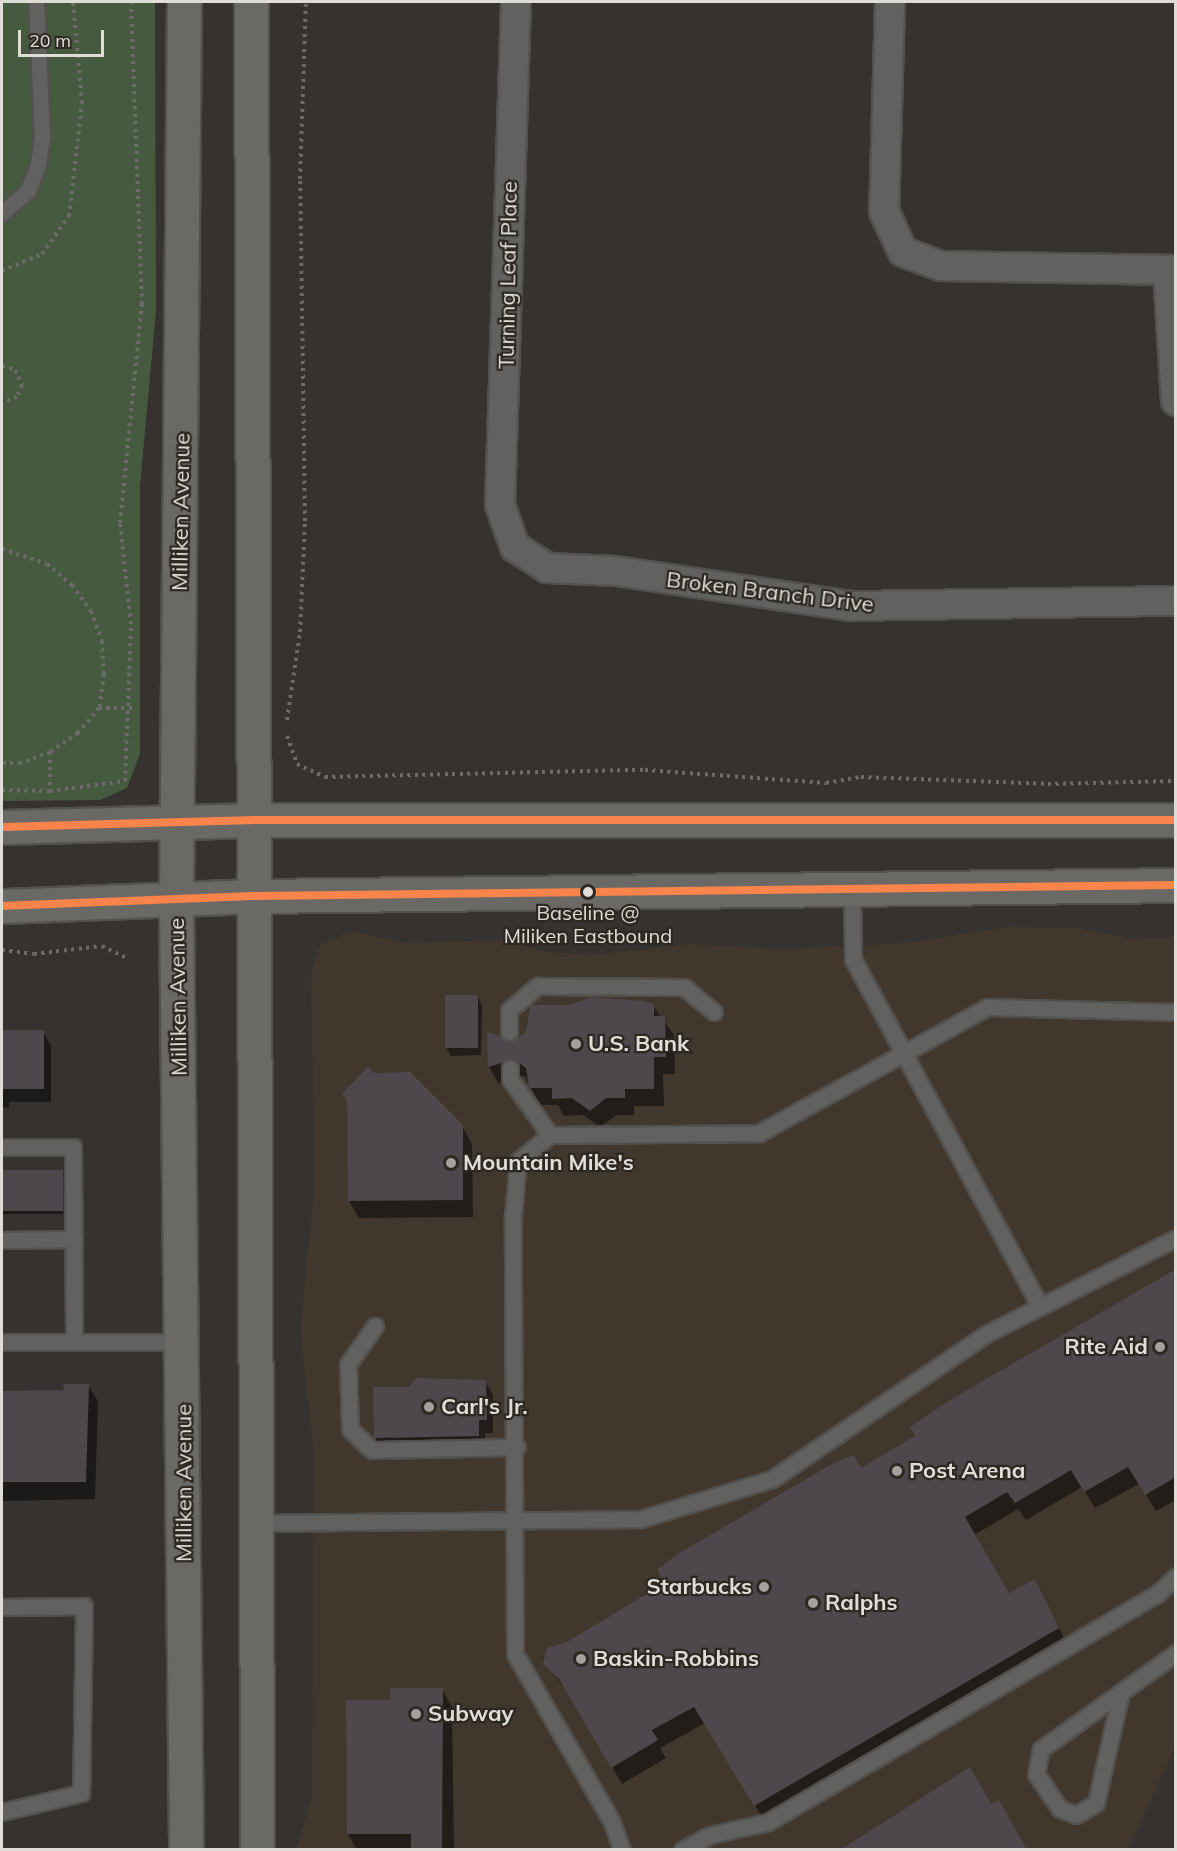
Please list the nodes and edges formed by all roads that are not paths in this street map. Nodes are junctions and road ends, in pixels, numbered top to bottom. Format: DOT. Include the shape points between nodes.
graph roads {
  1 [pos="36,2"];
  2 [pos="184,2"];
  3 [pos="251,2"];
  4 [pos="516,2"];
  5 [pos="890,2"];
  6 [pos="2,213"];
  7 [pos="1172,270"];
  8 [pos="1176,401"];
  9 [pos="515,547"];
  10 [pos="1176,601"];
  11 [pos="255,820"];
  12 [pos="1176,820"];
  13 [pos="178,821"];
  14 [pos="2,827"];
  15 [pos="1176,885"];
  16 [pos="852,886"];
  17 [pos="255,896"];
  18 [pos="177,903"];
  19 [pos="2,906"];
  20 [pos="714,1012"];
  21 [pos="1176,1012"];
  22 [pos="509,1032"];
  23 [pos="901,1058"];
  24 [pos="510,1068"];
  25 [pos="550,1135"];
  26 [pos="2,1147"];
  27 [pos="1176,1238"];
  28 [pos="74,1239"];
  29 [pos="2,1240"];
  30 [pos="1040,1307"];
  31 [pos="375,1326"];
  32 [pos="2,1342"];
  33 [pos="74,1342"];
  34 [pos="183,1342"];
  35 [pos="517,1447"];
  36 [pos="255,1523"];
  37 [pos="517,1523"];
  38 [pos="1176,1576"];
  39 [pos="2,1607"];
  40 [pos="1176,1653"];
  41 [pos="1122,1692"];
  42 [pos="2,1812"];
  43 [pos="186,1850"];
  44 [pos="257,1850"];
  45 [pos="622,1850"];
  46 [pos="682,1850"];
  1 -- 6 [label="lane" via="42,137 38,165 27,190"];
  2 -- 13 [label="main road, Milliken Avenue"];
  3 -- 11 [label="main road"];
  4 -- 9 [label="street, Turning Leaf Place" via="500,506"];
  5 -- 7 [label="street" via="884,211 903,252 941,266"];
  7 -- 8 [label="street"];
  9 -- 10 [label="street, Broken Branch Drive" via="547,568 616,571 851,606"];
  11 -- 12 [label="main road"];
  11 -- 13 [label="main road"];
  11 -- 17 [label="main road"];
  13 -- 14 [label="main road"];
  13 -- 18 [label="main road, Milliken Avenue"];
  15 -- 16 [label="main road"];
  16 -- 17 [label="main road"];
  16 -- 23 [label="lane" via="853,959"];
  17 -- 18 [label="main road"];
  17 -- 36 [label="main road"];
  18 -- 19 [label="main road"];
  18 -- 34 [label="main road, Milliken Avenue"];
  20 -- 22 [label="lane" via="684,987 538,986 509,1010"];
  21 -- 23 [label="lane" via="987,1007"];
  23 -- 25 [label="lane" via="759,1133"];
  23 -- 30 [label="lane"];
  24 -- 25 [label="lane" via="510,1079"];
  25 -- 35 [label="lane" via="518,1161 513,1216"];
  26 -- 28 [label="lane" via="73,1147"];
  27 -- 30 [label="lane"];
  28 -- 29 [label="lane"];
  28 -- 33 [label="lane"];
  30 -- 37 [label="lane" via="986,1334 772,1479 641,1519"];
  31 -- 35 [label="lane" via="348,1364 350,1430 372,1450"];
  32 -- 33 [label="lane"];
  33 -- 34 [label="lane"];
  34 -- 43 [label="main road, Milliken Avenue"];
  35 -- 37 [label="lane"];
  36 -- 37 [label="lane"];
  36 -- 44 [label="main road"];
  37 -- 45 [label="lane" via="515,1654 612,1822"];
  38 -- 46 [label="lane" via="1157,1594 768,1822 710,1835"];
  39 -- 42 [label="lane" via="84,1606 81,1793"];
  40 -- 41 [label="lane"];
  41 -- 41 [label="lane" via="1041,1749 1036,1774 1060,1809 1076,1815 1096,1803"];
}
